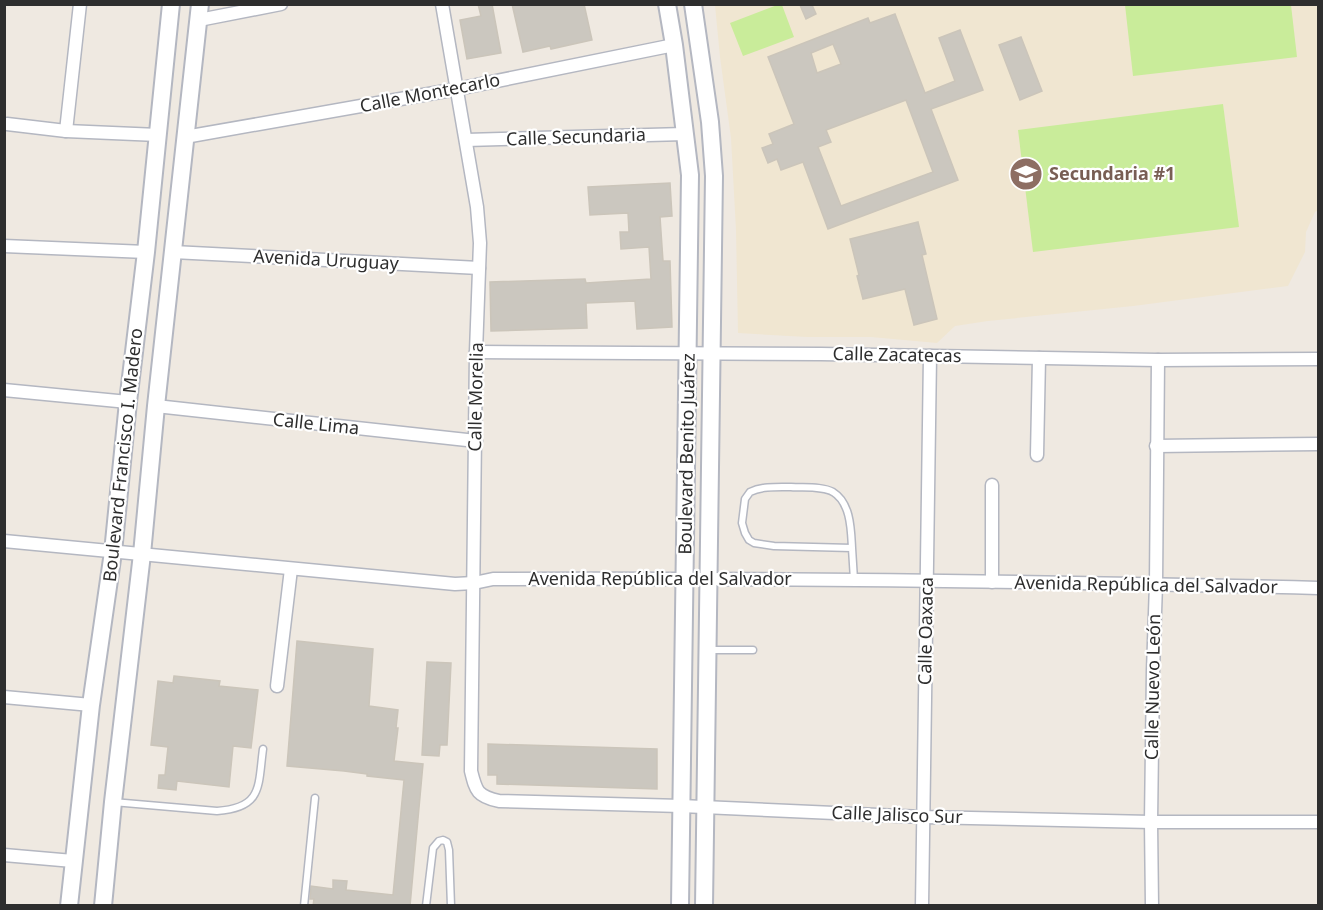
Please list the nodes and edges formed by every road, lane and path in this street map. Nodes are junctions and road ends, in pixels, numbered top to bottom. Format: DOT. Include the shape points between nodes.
graph roads {
  1 [pos="80,4"];
  2 [pos="171,4"];
  3 [pos="281,4"];
  4 [pos="442,4"];
  5 [pos="667,4"];
  6 [pos="693,4"];
  7 [pos="200,12"];
  8 [pos="674,45"];
  9 [pos="457,89"];
  10 [pos="7,124"];
  11 [pos="66,131"];
  12 [pos="685,134"];
  13 [pos="158,135"];
  14 [pos="185,137"];
  15 [pos="466,140"];
  16 [pos="4,246"];
  17 [pos="146,252"];
  18 [pos="173,252"];
  19 [pos="479,268"];
  20 [pos="476,352"];
  21 [pos="689,353"];
  22 [pos="711,354"];
  23 [pos="930,356"];
  24 [pos="1039,358"];
  25 [pos="1318,358"];
  26 [pos="1158,360"];
  27 [pos="4,390"];
  28 [pos="128,402"];
  29 [pos="156,406"];
  30 [pos="476,441"];
  31 [pos="1318,444"];
  32 [pos="1156,446"];
  33 [pos="1037,454"];
  34 [pos="992,485"];
  35 [pos="4,542"];
  36 [pos="852,548"];
  37 [pos="113,552"];
  38 [pos="142,554"];
  39 [pos="291,569"];
  40 [pos="685,579"];
  41 [pos="708,579"];
  42 [pos="854,580"];
  43 [pos="927,582"];
  44 [pos="992,582"];
  45 [pos="474,584"];
  46 [pos="1155,584"];
  47 [pos="1318,588"];
  48 [pos="707,650"];
  49 [pos="753,650"];
  50 [pos="277,686"];
  51 [pos="4,697"];
  52 [pos="91,705"];
  53 [pos="262,749"];
  54 [pos="478,792"];
  55 [pos="315,798"];
  56 [pos="113,802"];
  57 [pos="681,806"];
  58 [pos="705,808"];
  59 [pos="923,817"];
  60 [pos="1151,822"];
  61 [pos="1318,822"];
  62 [pos="4,855"];
  63 [pos="73,861"];
  64 [pos="69,906"];
  65 [pos="103,906"];
  66 [pos="304,906"];
  67 [pos="426,906"];
  68 [pos="451,906"];
  69 [pos="680,906"];
  70 [pos="704,906"];
  71 [pos="922,906"];
  72 [pos="1152,906"];
  1 -- 11 [label="street"];
  2 -- 13 [label="main road, Boulevard Francisco I. Madero"];
  3 -- 7 [label="street"];
  4 -- 9 [label="street, Calle Morelia"];
  5 -- 8 [label="main road, Boulevard Benito Juárez"];
  6 -- 22 [label="main road, Boulevard Benito Juárez" via="714,176"];
  7 -- 14 [label="main road, Boulevard Francisco I. Madero"];
  8 -- 9 [label="street, Calle Montecarlo"];
  8 -- 12 [label="main road, Boulevard Benito Juárez"];
  9 -- 14 [label="street, Calle Montecarlo"];
  9 -- 15 [label="street, Calle Morelia"];
  10 -- 11 [label="street"];
  11 -- 13 [label="street"];
  12 -- 15 [label="street, Calle Secundaria"];
  12 -- 21 [label="main road, Boulevard Benito Juárez" via="690,175"];
  13 -- 17 [label="main road, Boulevard Francisco I. Madero"];
  14 -- 18 [label="main road, Boulevard Francisco I. Madero"];
  15 -- 19 [label="street, Calle Morelia" via="477,207"];
  16 -- 17 [label="street"];
  17 -- 28 [label="main road, Boulevard Francisco I. Madero"];
  18 -- 19 [label="street, Avenida Uruguay"];
  18 -- 29 [label="main road, Boulevard Francisco I. Madero"];
  19 -- 20 [label="street, Calle Morelia"];
  20 -- 21 [label="street, Calle Zacatecas"];
  20 -- 30 [label="street, Calle Morelia"];
  21 -- 22 [label="street, Calle Zacatecas"];
  21 -- 40 [label="main road, Boulevard Benito Juárez"];
  22 -- 23 [label="street, Calle Zacatecas"];
  22 -- 41 [label="main road, Boulevard Benito Juárez"];
  23 -- 24 [label="street, Calle Zacatecas"];
  23 -- 43 [label="street, Calle Oaxaca"];
  24 -- 26 [label="street, Calle Zacatecas"];
  24 -- 33 [label="street"];
  25 -- 26 [label="street, Calle Zacatecas"];
  26 -- 32 [label="street, Calle Nuevo León"];
  27 -- 28 [label="street"];
  28 -- 37 [label="main road, Boulevard Francisco I. Madero"];
  29 -- 30 [label="street, Calle Lima"];
  29 -- 38 [label="main road, Boulevard Francisco I. Madero"];
  30 -- 45 [label="street, Calle Morelia"];
  31 -- 32 [label="street"];
  32 -- 46 [label="street, Calle Nuevo León"];
  34 -- 44 [label="street"];
  35 -- 37 [label="street, Avenida República del Salvador"];
  36 -- 36 [label="lane" via="754,543 745,534 742,523 745,499 750,492 765,488 818,488 832,492 842,501 850,521"];
  36 -- 42 [label="lane"];
  37 -- 38 [label="street, Avenida República del Salvador"];
  37 -- 52 [label="main road, Boulevard Francisco I. Madero"];
  38 -- 39 [label="street, Avenida República del Salvador"];
  38 -- 56 [label="main road, Boulevard Francisco I. Madero"];
  39 -- 45 [label="street, Avenida República del Salvador"];
  39 -- 50 [label="street"];
  40 -- 41 [label="street, Avenida República del Salvador"];
  40 -- 45 [label="street, Avenida República del Salvador" via="493,579"];
  40 -- 57 [label="main road, Boulevard Benito Juárez"];
  41 -- 42 [label="street, Avenida República del Salvador"];
  41 -- 48 [label="main road, Boulevard Benito Juárez"];
  42 -- 43 [label="street, Avenida República del Salvador"];
  43 -- 44 [label="street, Avenida República del Salvador"];
  43 -- 59 [label="street, Calle Oaxaca"];
  44 -- 46 [label="street, Avenida República del Salvador"];
  45 -- 54 [label="street, Calle Morelia" via="471,771"];
  46 -- 47 [label="street, Avenida República del Salvador"];
  46 -- 60 [label="street, Calle Nuevo León"];
  48 -- 49 [label="lane"];
  48 -- 58 [label="main road, Boulevard Benito Juárez"];
  51 -- 52 [label="street"];
  52 -- 63 [label="main road, Boulevard Francisco I. Madero"];
  53 -- 56 [label="lane" via="258,787 250,801 233,810"];
  54 -- 57 [label="street, Calle Jalisco Sur" via="499,801"];
  55 -- 66 [label="lane"];
  56 -- 65 [label="main road, Boulevard Francisco I. Madero"];
  57 -- 58 [label="street, Calle Jalisco Sur"];
  57 -- 69 [label="main road, Boulevard Benito Juárez"];
  58 -- 59 [label="street, Calle Jalisco Sur"];
  58 -- 70 [label="main road, Boulevard Benito Juárez"];
  59 -- 60 [label="street, Calle Jalisco Sur"];
  59 -- 71 [label="street, Calle Oaxaca"];
  60 -- 61 [label="street, Calle Jalisco Sur"];
  60 -- 72 [label="street, Calle Nuevo León"];
  62 -- 63 [label="street"];
  63 -- 64 [label="main road, Boulevard Francisco I. Madero"];
  67 -- 68 [label="lane" via="433,848 443,840 449,849"];
}
